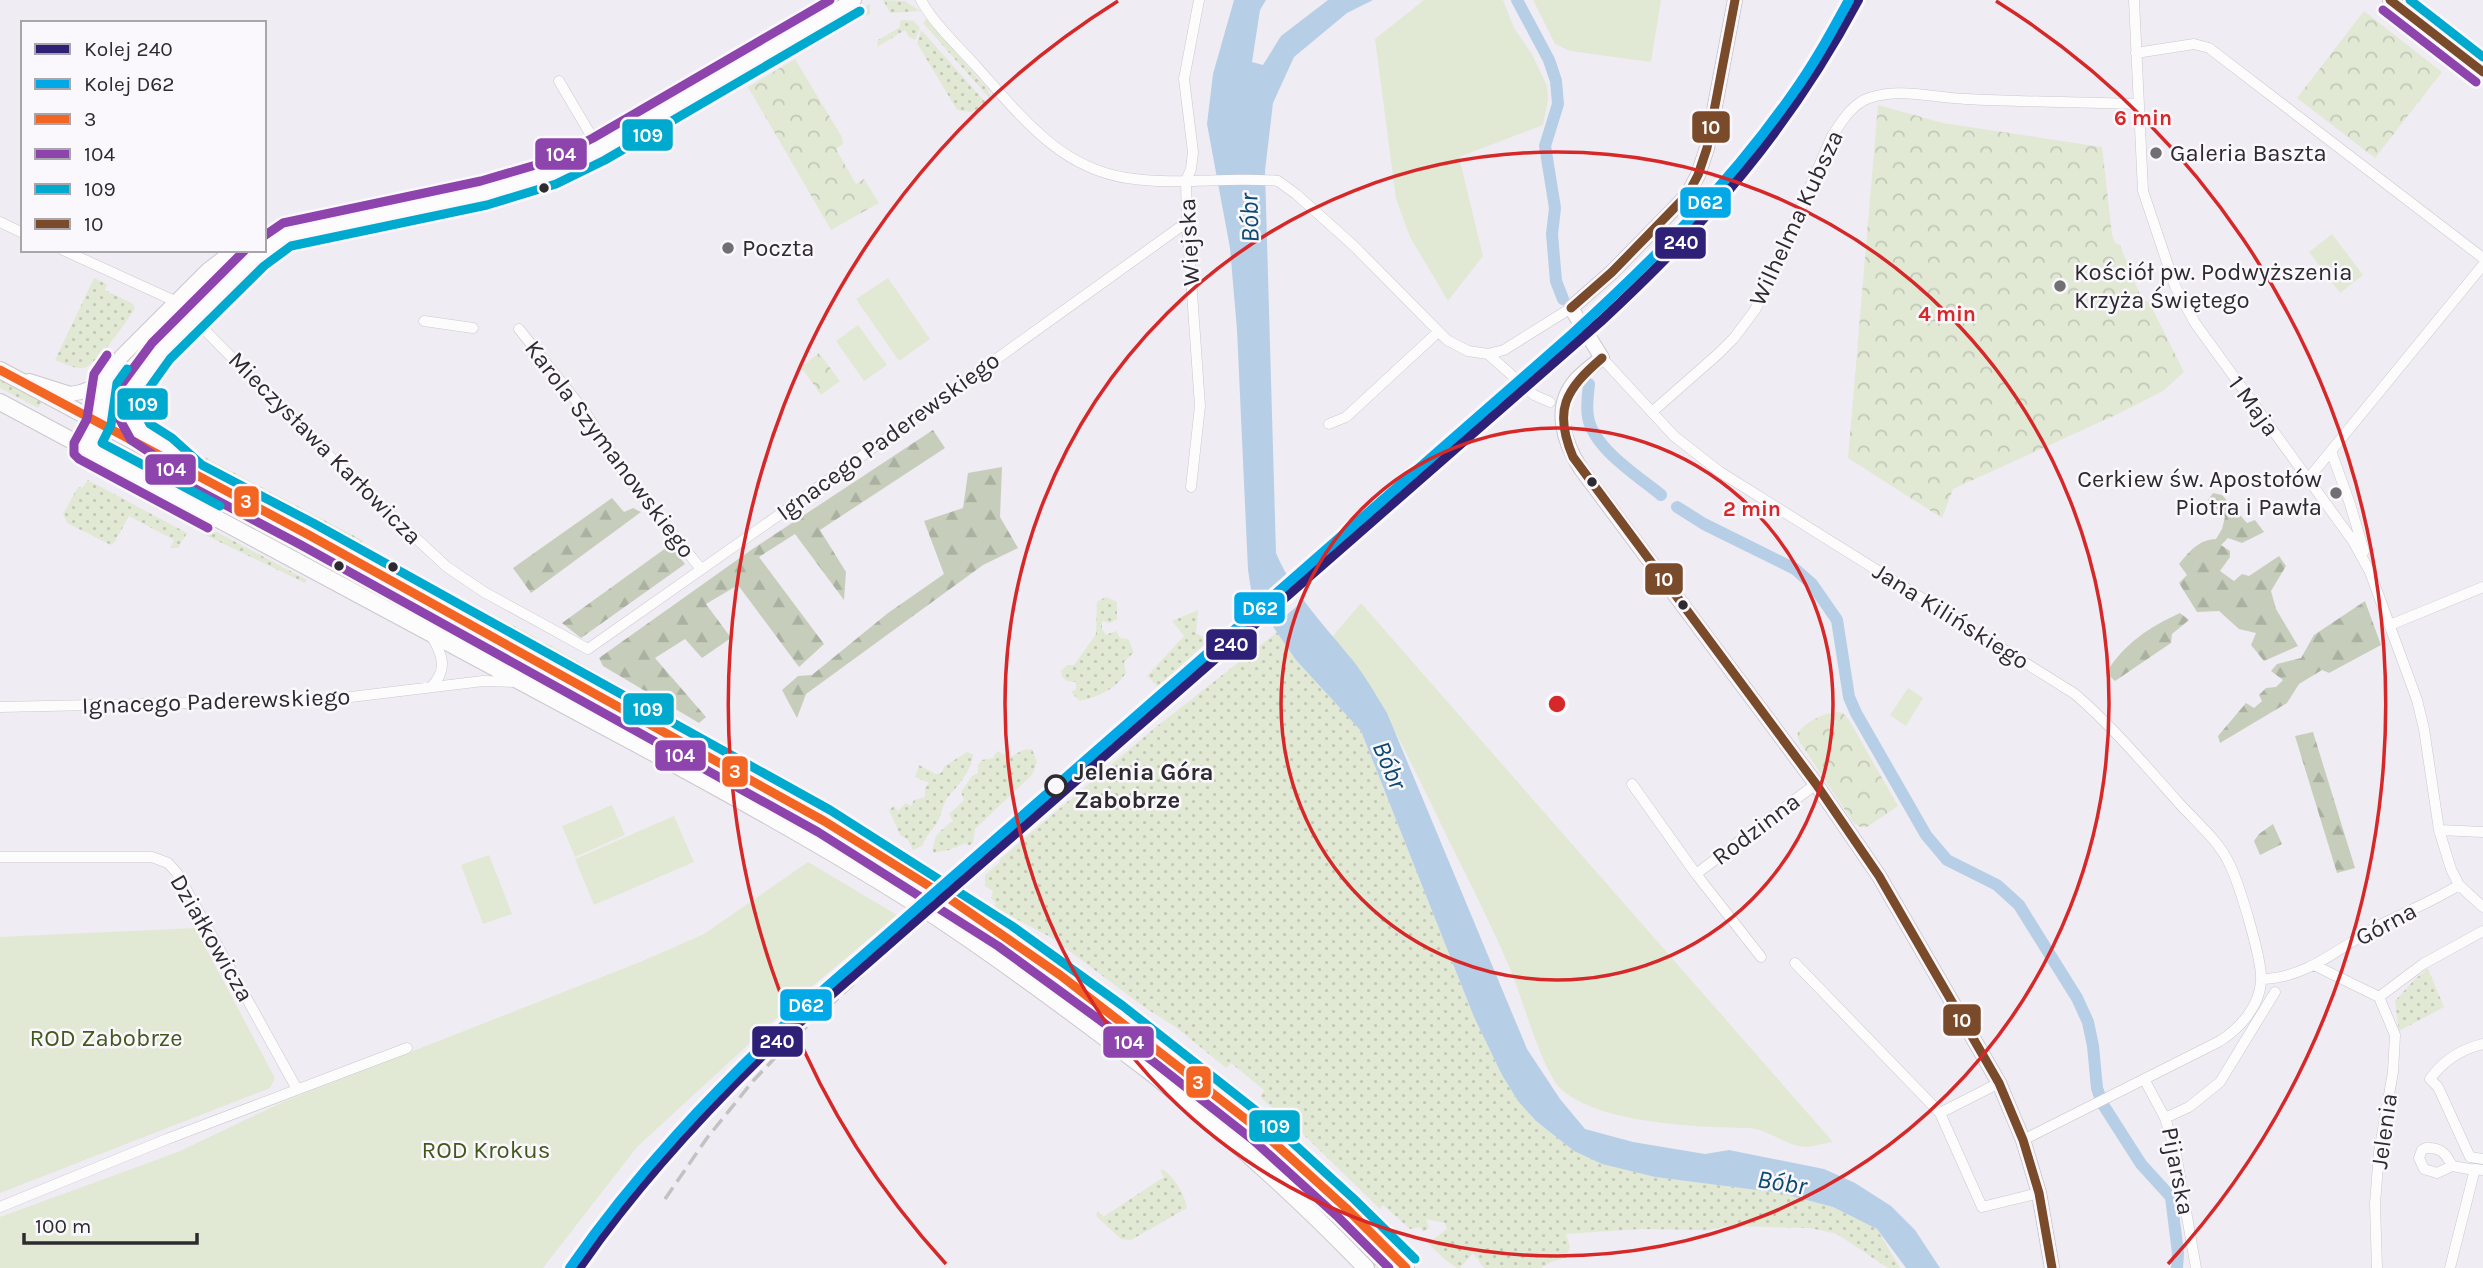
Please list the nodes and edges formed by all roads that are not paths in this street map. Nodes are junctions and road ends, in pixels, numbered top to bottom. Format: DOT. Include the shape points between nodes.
graph roads {
  1 [pos="854,0"];
  2 [pos="921,0"];
  3 [pos="1199,0"];
  4 [pos="1735,0"];
  5 [pos="2134,0"];
  6 [pos="2390,0"];
  7 [pos="2136,53"];
  8 [pos="2483,72"];
  9 [pos="559,81"];
  10 [pos="2139,104"];
  11 [pos="599,149"];
  12 [pos="1186,181"];
  13 [pos="0,222"];
  14 [pos="1187,222"];
  15 [pos="21,232"];
  16 [pos="286,235"];
  17 [pos="266,240"];
  18 [pos="266,250"];
  19 [pos="66,252"];
  20 [pos="231,252"];
  21 [pos="263,252"];
  22 [pos="2483,258"];
  23 [pos="2483,265"];
  24 [pos="177,302"];
  25 [pos="1571,308"];
  26 [pos="194,318"];
  27 [pos="424,321"];
  28 [pos="473,328"];
  29 [pos="519,329"];
  30 [pos="1438,332"];
  31 [pos="1488,354"];
  32 [pos="1602,358"];
  33 [pos="7,373"];
  34 [pos="106,378"];
  35 [pos="128,395"];
  36 [pos="0,402"];
  37 [pos="1550,402"];
  38 [pos="1652,412"];
  39 [pos="99,422"];
  40 [pos="1329,424"];
  41 [pos="85,448"];
  42 [pos="2331,451"];
  43 [pos="195,475"];
  44 [pos="2308,479"];
  45 [pos="1191,487"];
  46 [pos="701,569"];
  47 [pos="2370,572"];
  48 [pos="2483,587"];
  49 [pos="2389,625"];
  50 [pos="431,634"];
  51 [pos="588,649"];
  52 [pos="525,683"];
  53 [pos="431,687"];
  54 [pos="0,707"];
  55 [pos="1632,783"];
  56 [pos="1816,784"];
  57 [pos="2439,830"];
  58 [pos="2483,832"];
  59 [pos="0,857"];
  60 [pos="1696,874"];
  61 [pos="2459,885"];
  62 [pos="2483,907"];
  63 [pos="2483,931"];
  64 [pos="1761,957"];
  65 [pos="1796,963"];
  66 [pos="2314,965"];
  67 [pos="2261,979"];
  68 [pos="2275,992"];
  69 [pos="2379,997"];
  70 [pos="2483,1044"];
  71 [pos="407,1048"];
  72 [pos="2144,1079"];
  73 [pos="1999,1083"];
  74 [pos="298,1089"];
  75 [pos="1940,1113"];
  76 [pos="2165,1118"];
  77 [pos="2023,1140"];
  78 [pos="2483,1159"];
  79 [pos="2452,1166"];
  80 [pos="2478,1170"];
  81 [pos="2039,1194"];
  82 [pos="0,1208"];
  83 [pos="1366,1268"];
  84 [pos="1406,1268"];
  85 [pos="2052,1268"];
  86 [pos="2196,1268"];
  87 [pos="2377,1268"];
  88 [pos="2450,1268"];
  1 -- 11 [label="street"];
  2 -- 12 [label="street" via="1048,143 1105,173"];
  3 -- 12 [label="street, Wiejska" via="1184,79 1193,152"];
  4 -- 25 [label="street" via="1707,148 1688,194"];
  5 -- 7 [label="street, 1 Maja"];
  6 -- 8 [label="street"];
  7 -- 10 [label="street, 1 Maja"];
  7 -- 22 [label="street" via="2194,44 2209,48"];
  9 -- 11 [label="street"];
  10 -- 38 [label="street, Wilhelma Kubsza" via="1977,100 1903,93 1862,101 1832,136 1772,276 1745,324 1710,362"];
  10 -- 44 [label="street, 1 Maja" via="2143,191 2175,286 2195,323"];
  11 -- 16 [label="street" via="551,173 505,188"];
  12 -- 14 [label="street, Wiejska"];
  12 -- 30 [label="street" via="1272,181 1286,186 1354,246"];
  13 -- 15 [label="street"];
  14 -- 45 [label="street, Wiejska" via="1200,406"];
  14 -- 46 [label="street, Ignacego Paderewskiego"];
  16 -- 17 [label="street"];
  16 -- 18 [label="street"];
  19 -- 24 [label="street, Mieczysława Karłowicza"];
  20 -- 24 [label="street"];
  21 -- 26 [label="street"];
  23 -- 42 [label="street"];
  24 -- 26 [label="street, Mieczysława Karłowicza"];
  24 -- 34 [label="street"];
  25 -- 31 [label="street" via="1504,350"];
  25 -- 32 [label="street, Jana Kilińskiego"];
  26 -- 35 [label="street" via="161,351"];
  26 -- 51 [label="street, Mieczysława Karłowicza" via="351,478 447,567"];
  27 -- 28 [label="street"];
  29 -- 46 [label="street, Karola Szymanowskiego"];
  30 -- 31 [label="street" via="1459,347"];
  30 -- 40 [label="street" via="1346,417"];
  31 -- 37 [label="street" via="1534,395"];
  32 -- 38 [label="street, Jana Kilińskiego"];
  32 -- 56 [label="street" via="1574,381 1564,404 1563,434 1573,457"];
  33 -- 34 [label="street" via="70,394"];
  33 -- 39 [label="main road"];
  34 -- 39 [label="street"];
  35 -- 39 [label="street"];
  35 -- 43 [label="street" via="141,433"];
  36 -- 41 [label="main road"];
  38 -- 67 [label="street, Jana Kilińskiego" via="1720,472 2064,687 2101,716 2218,845 2229,863"];
  39 -- 41 [label="street"];
  39 -- 43 [label="main road"];
  41 -- 50 [label="main road"];
  42 -- 44 [label="street"];
  42 -- 47 [label="street"];
  43 -- 84 [label="main road" via="824,821 950,899 1060,975 1281,1149"];
  44 -- 47 [label="street, 1 Maja"];
  46 -- 51 [label="street, Ignacego Paderewskiego"];
  47 -- 49 [label="street, 1 Maja"];
  48 -- 49 [label="street"];
  49 -- 57 [label="street, 1 Maja" via="2424,729"];
  50 -- 52 [label="main road"];
  50 -- 53 [label="street" via="443,663"];
  52 -- 53 [label="street, Ignacego Paderewskiego" via="483,681"];
  52 -- 83 [label="main road, bridge" via="812,841 1046,993 1154,1075 1267,1171"];
  53 -- 54 [label="street, Ignacego Paderewskiego" via="326,700"];
  55 -- 60 [label="street, Rodzinna"];
  56 -- 60 [label="street, Rodzinna"];
  56 -- 73 [label="street" via="1879,876"];
  57 -- 58 [label="street"];
  57 -- 61 [label="street, 1 Maja"];
  59 -- 74 [label="street, Działkowicza" via="132,855 168,863"];
  60 -- 64 [label="street, Rodzinna"];
  61 -- 62 [label="street, 1 Maja"];
  61 -- 66 [label="street, Górna"];
  63 -- 69 [label="street" via="2423,964"];
  65 -- 75 [label="street"];
  66 -- 67 [label="street" via="2288,976"];
  66 -- 69 [label="street"];
  67 -- 72 [label="street" via="2255,1003 2228,1035"];
  68 -- 76 [label="street, Pijarska" via="2220,1082 2189,1107"];
  69 -- 87 [label="street, Jelenia" via="2395,1035 2379,1152"];
  70 -- 78 [label="street" via="2450,1058 2430,1079 2470,1157"];
  71 -- 74 [label="street"];
  72 -- 76 [label="street"];
  72 -- 77 [label="street"];
  73 -- 75 [label="street"];
  73 -- 77 [label="street"];
  74 -- 82 [label="street"];
  75 -- 81 [label="street" via="1982,1207"];
  76 -- 86 [label="street, Pijarska"];
  77 -- 81 [label="street"];
  79 -- 80 [label="street"];
  80 -- 88 [label="street"];
  81 -- 85 [label="street"];
}
